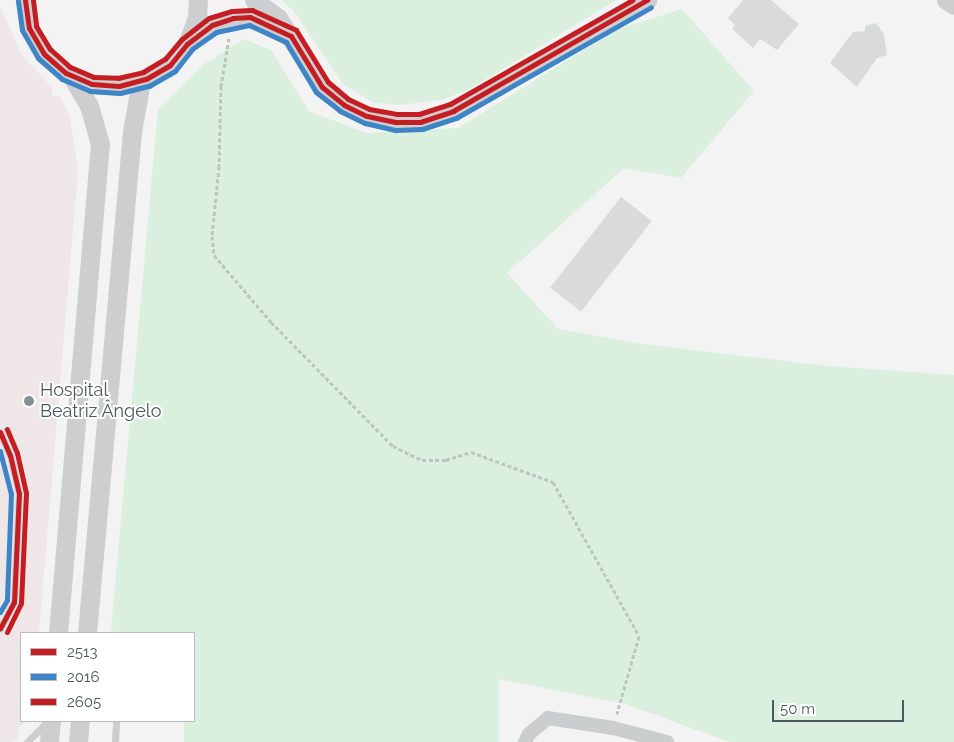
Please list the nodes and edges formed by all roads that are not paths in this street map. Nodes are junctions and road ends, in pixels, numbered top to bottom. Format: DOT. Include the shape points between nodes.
graph roads {
  1 [pos="25,0"];
  2 [pos="198,0"];
  3 [pos="254,0"];
  4 [pos="647,0"];
  5 [pos="946,0"];
  6 [pos="954,5"];
  7 [pos="291,36"];
  8 [pos="187,44"];
  9 [pos="72,76"];
  10 [pos="141,81"];
  11 [pos="0,432"];
  12 [pos="0,628"];
  13 [pos="58,632"];
  14 [pos="87,632"];
  15 [pos="48,722"];
  16 [pos="49,722"];
  17 [pos="80,722"];
  18 [pos="116,722"];
  19 [pos="527,738"];
  20 [pos="26,742"];
  21 [pos="49,742"];
  22 [pos="78,742"];
  23 [pos="115,742"];
  24 [pos="667,742"];
  1 -- 9 [label="main road" via="29,28 44,54"];
  2 -- 8 [label="main road" via="198,18"];
  3 -- 7 [label="main road" via="278,18"];
  4 -- 7 [label="main road" via="453,111 420,122 396,122 366,116 344,105 322,87"];
  5 -- 6 [label="main road"];
  7 -- 8 [label="main road" via="250,17 233,18 212,25"];
  8 -- 10 [label="main road" via="170,65"];
  9 -- 10 [label="main road" via="92,84 110,86"];
  9 -- 13 [label="main road" via="89,106 100,144"];
  10 -- 14 [label="main road" via="132,132"];
  11 -- 12 [label="lane" via="10,455 19,493 14,602"];
  15 -- 20 [label="lane"];
  16 -- 21 [label="main road"];
  17 -- 22 [label="main road"];
  18 -- 23 [label="lane"];
  19 -- 24 [label="street" via="548,718 614,728"];
}
